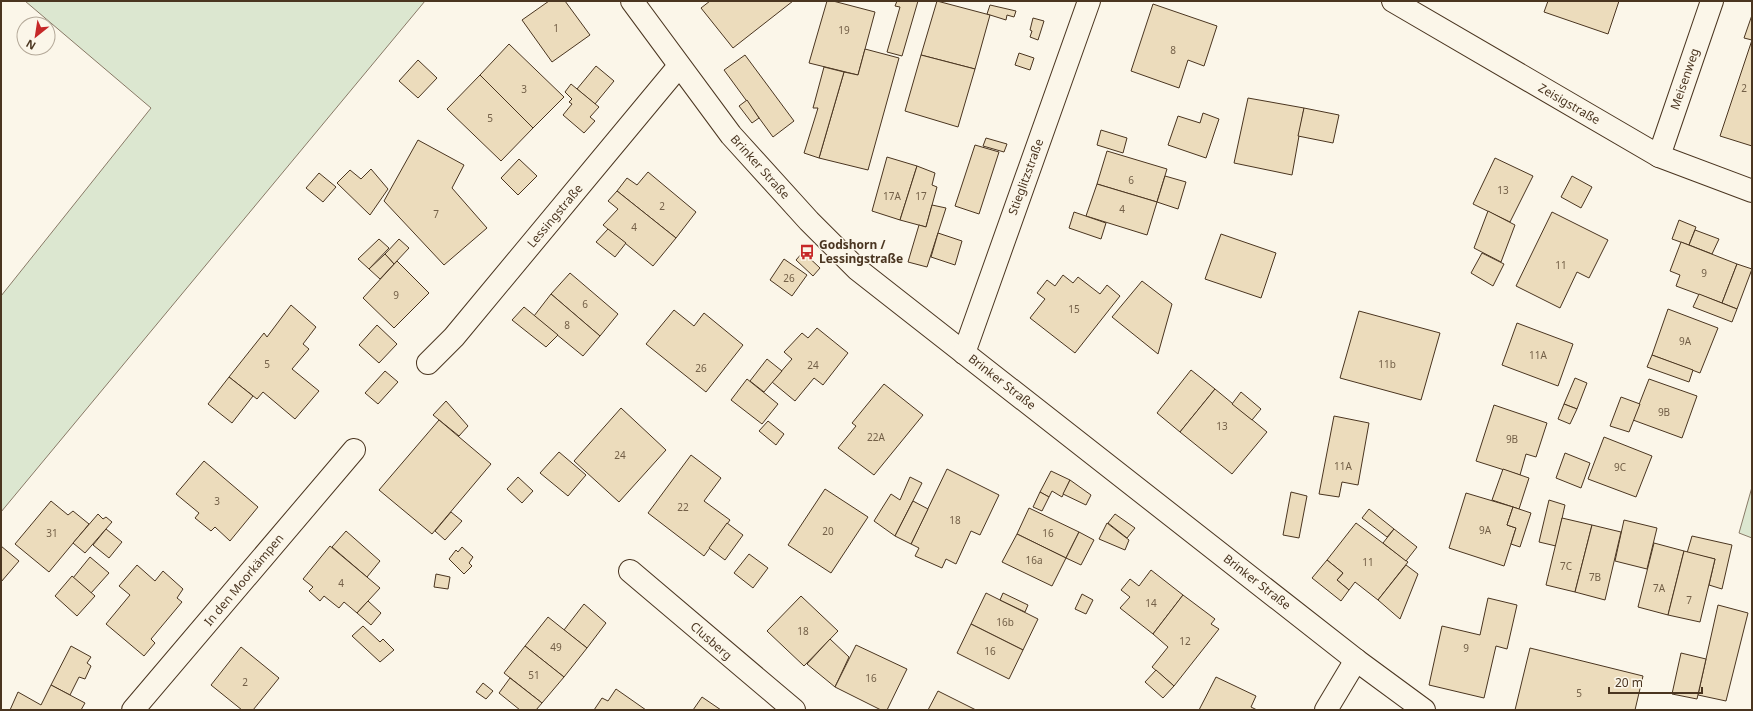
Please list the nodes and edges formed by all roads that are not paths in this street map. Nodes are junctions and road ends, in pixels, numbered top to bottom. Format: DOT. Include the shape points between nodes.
graph roads {
  1 [pos="632,1"];
  2 [pos="1089,1"];
  3 [pos="1393,1"];
  4 [pos="1712,1"];
  5 [pos="679,66"];
  6 [pos="1659,156"];
  7 [pos="1752,191"];
  8 [pos="964,353"];
  9 [pos="428,363"];
  10 [pos="354,450"];
  11 [pos="630,571"];
  12 [pos="1356,660"];
  13 [pos="133,710"];
  14 [pos="794,710"];
  15 [pos="1326,710"];
  16 [pos="1424,710"];
  1 -- 5 [label="street, Brinker Straße"];
  2 -- 8 [label="street, Stieglitzstraße"];
  3 -- 6 [label="street, Zeisigstraße"];
  4 -- 6 [label="street, Meisenweg"];
  5 -- 8 [label="street, Brinker Straße" via="731,135 809,221 857,269"];
  5 -- 9 [label="street, Lessingstraße" via="454,337"];
  6 -- 7 [label="street, Zeisigstraße"];
  8 -- 12 [label="street, Brinker Straße"];
  10 -- 13 [label="street, In den Moorkämpen"];
  11 -- 14 [label="street, Clusberg"];
  12 -- 15 [label="street"];
  12 -- 16 [label="street, Brinker Straße"];
}
